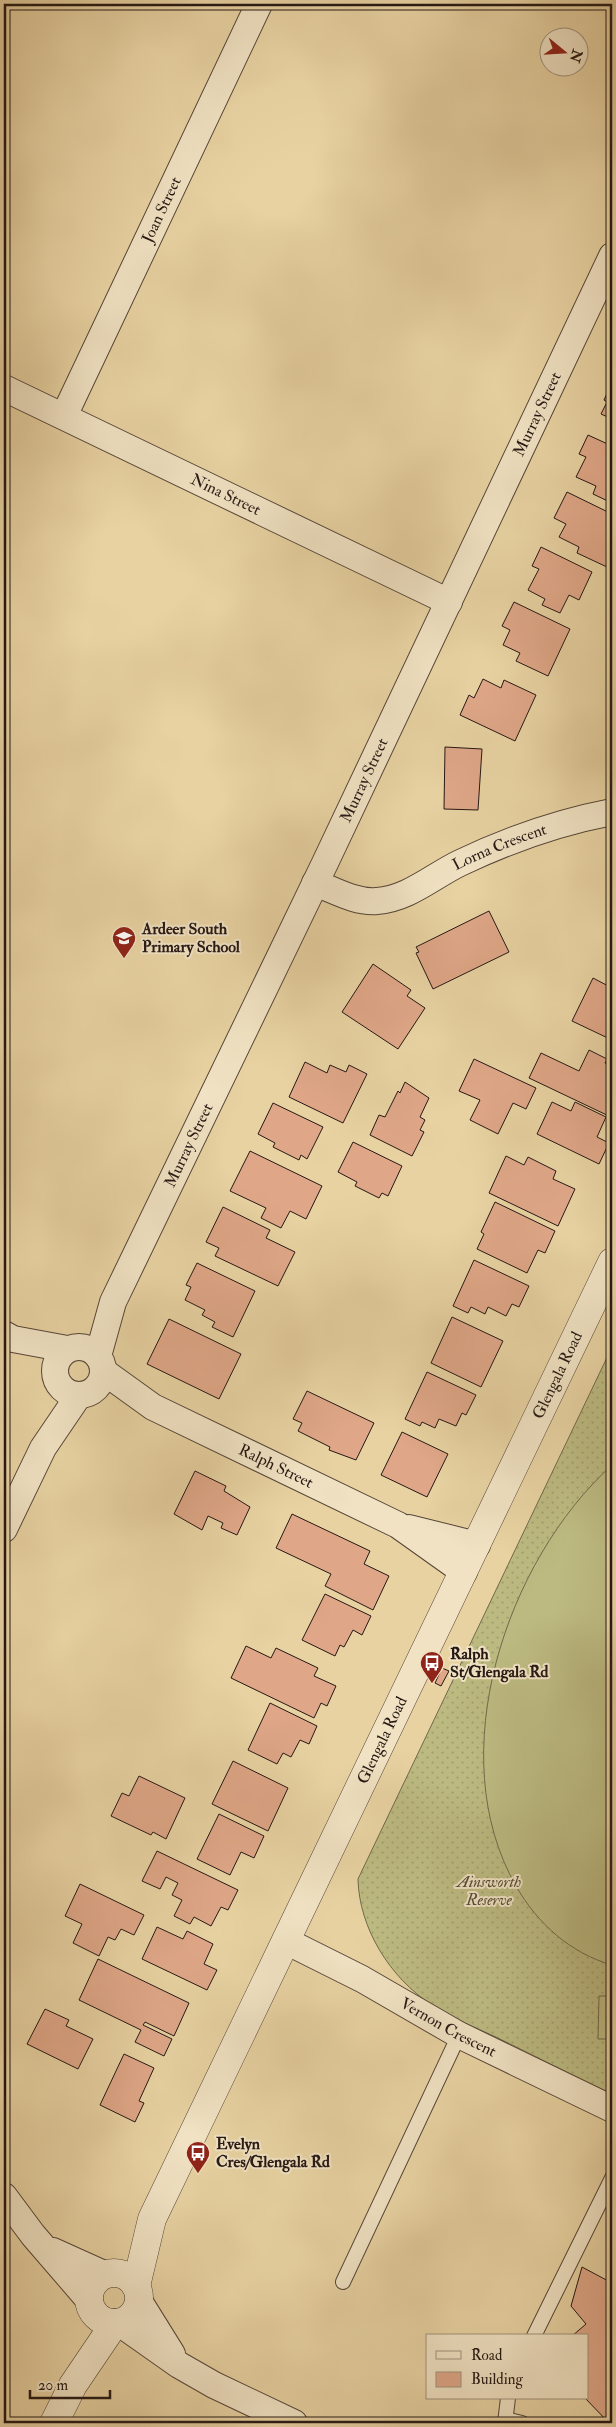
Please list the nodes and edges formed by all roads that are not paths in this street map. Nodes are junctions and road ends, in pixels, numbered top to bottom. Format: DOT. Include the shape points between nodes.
graph roads {
  1 [pos="258,4"];
  2 [pos="612,256"];
  3 [pos="4,388"];
  4 [pos="64,416"];
  5 [pos="449,602"];
  6 [pos="612,812"];
  7 [pos="320,873"];
  8 [pos="612,1262"];
  9 [pos="9,1336"];
  10 [pos="79,1372"];
  11 [pos="398,1525"];
  12 [pos="4,1529"];
  13 [pos="477,1545"];
  14 [pos="464,1572"];
  15 [pos="286,1941"];
  16 [pos="459,2035"];
  17 [pos="612,2109"];
  18 [pos="612,2178"];
  19 [pos="4,2196"];
  20 [pos="152,2219"];
  21 [pos="46,2248"];
  22 [pos="108,2274"];
  23 [pos="343,2282"];
  24 [pos="138,2294"];
  25 [pos="90,2304"];
  26 [pos="117,2323"];
  27 [pos="535,2334"];
  28 [pos="176,2360"];
  29 [pos="73,2385"];
  30 [pos="508,2400"];
  31 [pos="505,2421"];
  32 [pos="54,2423"];
  33 [pos="294,2423"];
  34 [pos="522,2423"];
  1 -- 4 [label="street, Joan Street"];
  2 -- 5 [label="street, Murray Street"];
  3 -- 4 [label="street, Nina Street"];
  4 -- 5 [label="street, Nina Street"];
  5 -- 7 [label="street, Murray Street"];
  6 -- 7 [label="street, Lorna Crescent" via="507,843 459,863 392,898"];
  7 -- 10 [label="street, Murray Street"];
  8 -- 13 [label="street, Glengala Road"];
  9 -- 10 [label="street, Ralph Street"];
  10 -- 11 [label="street, Ralph Street"];
  10 -- 12 [label="street, Murray Street"];
  11 -- 13 [label="street, Ralph Street"];
  11 -- 14 [label="street, Ralph Street"];
  13 -- 14 [label="street, Glengala Road"];
  14 -- 15 [label="street, Glengala Road"];
  15 -- 16 [label="street, Vernon Crescent" via="362,1979"];
  15 -- 20 [label="street, Glengala Road"];
  16 -- 17 [label="street, Vernon Crescent"];
  16 -- 23 [label="lane"];
  18 -- 27 [label="lane"];
  19 -- 21 [label="street"];
  20 -- 22 [label="street, Glengala Road"];
  20 -- 24 [label="street, Glengala Road"];
  21 -- 22 [label="street"];
  21 -- 25 [label="street"];
  22 -- 24 [label="street" via="126,2275"];
  22 -- 25 [label="street" via="93,2285"];
  24 -- 26 [label="street" via="132,2316"];
  24 -- 28 [label="street"];
  25 -- 26 [label="street" via="101,2320"];
  25 -- 29 [label="street"];
  26 -- 28 [label="street"];
  26 -- 29 [label="street"];
  28 -- 33 [label="street" via="214,2385"];
  29 -- 32 [label="street"];
  30 -- 31 [label="lane"];
  31 -- 34 [label="lane"];
}
